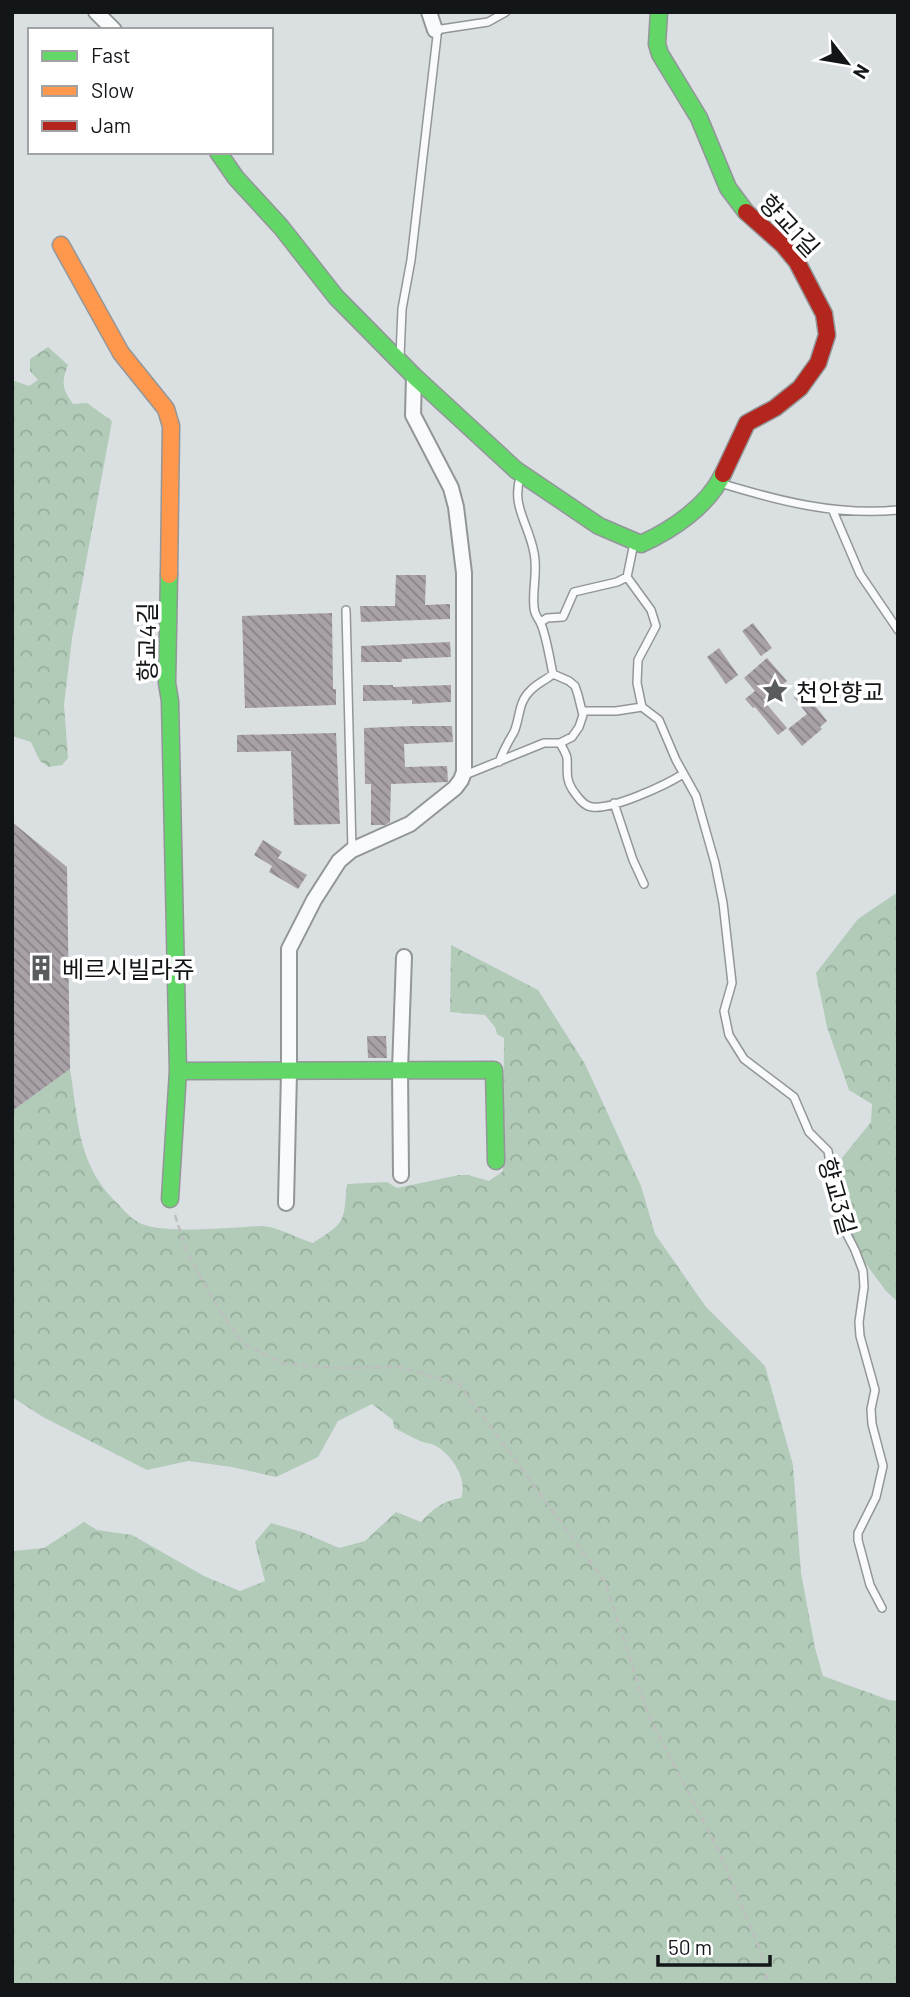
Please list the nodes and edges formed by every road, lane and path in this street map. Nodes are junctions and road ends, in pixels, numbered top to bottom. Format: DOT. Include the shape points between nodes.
graph roads {
  1 [pos="96,12"];
  2 [pos="429,12"];
  3 [pos="506,12"];
  4 [pos="659,12"];
  5 [pos="112,28"];
  6 [pos="435,30"];
  7 [pos="219,154"];
  8 [pos="61,245"];
  9 [pos="400,362"];
  10 [pos="414,376"];
  11 [pos="521,474"];
  12 [pos="719,483"];
  13 [pos="833,510"];
  14 [pos="898,510"];
  15 [pos="634,542"];
  16 [pos="627,577"];
  17 [pos="346,610"];
  18 [pos="541,622"];
  19 [pos="898,631"];
  20 [pos="553,674"];
  21 [pos="642,707"];
  22 [pos="582,711"];
  23 [pos="560,743"];
  24 [pos="499,762"];
  25 [pos="683,774"];
  26 [pos="462,776"];
  27 [pos="614,803"];
  28 [pos="352,850"];
  29 [pos="644,884"];
  30 [pos="404,957"];
  31 [pos="400,1070"];
  32 [pos="178,1071"];
  33 [pos="289,1072"];
  34 [pos="496,1161"];
  35 [pos="401,1175"];
  36 [pos="170,1199"];
  37 [pos="286,1203"];
  38 [pos="882,1608"];
  39 [pos="768,1985"];
  1 -- 5 [label="street"];
  2 -- 6 [label="street"];
  3 -- 6 [label="lane" via="488,22"];
  4 -- 12 [label="street, 향교1길" via="660,54 697,116 733,197 802,267 827,320 826,346 802,388 747,423"];
  6 -- 9 [label="lane" via="431,100 402,309"];
  7 -- 9 [label="street" via="336,297"];
  8 -- 32 [label="street, 향교4길" via="121,354 170,418 167,683"];
  9 -- 10 [label="street"];
  10 -- 11 [label="street"];
  10 -- 26 [label="street" via="413,415 451,488 464,573"];
  11 -- 15 [label="street" via="599,526"];
  11 -- 18 [label="lane" via="518,510 535,553 533,606"];
  12 -- 13 [label="lane"];
  12 -- 15 [label="street, 향교1길" via="667,532 652,541"];
  13 -- 14 [label="lane"];
  13 -- 19 [label="lane" via="860,574"];
  15 -- 16 [label="lane"];
  16 -- 18 [label="lane" via="574,592 563,617"];
  16 -- 21 [label="lane" via="655,617 653,633 637,666"];
  17 -- 28 [label="lane"];
  18 -- 20 [label="lane"];
  20 -- 22 [label="lane" via="575,686"];
  20 -- 24 [label="lane" via="525,696"];
  21 -- 22 [label="lane"];
  21 -- 25 [label="lane, 향교3길" via="659,720"];
  22 -- 23 [label="lane" via="579,727"];
  23 -- 24 [label="lane" via="544,743"];
  23 -- 27 [label="lane" via="567,758 567,778 584,804"];
  24 -- 26 [label="lane"];
  25 -- 27 [label="lane"];
  25 -- 38 [label="lane, 향교3길" via="701,811 723,903 732,983 724,1011 729,1035 744,1059 794,1097 809,1132 828,1151 841,1223 863,1270 860,1336 875,1390 872,1424 883,1466 858,1540 870,1586"];
  26 -- 28 [label="street" via="410,824"];
  27 -- 29 [label="lane"];
  28 -- 33 [label="street" via="340,860 314,900 289,949"];
  30 -- 31 [label="street"];
  31 -- 33 [label="street"];
  31 -- 34 [label="street" via="494,1070"];
  31 -- 35 [label="street"];
  32 -- 33 [label="street"];
  32 -- 36 [label="street, 향교4길"];
  33 -- 37 [label="street"];
  36 -- 39 [label="path" via="187,1253 243,1344 285,1364 399,1367 459,1384 605,1582 648,1714 721,1856 761,1952"];
}
